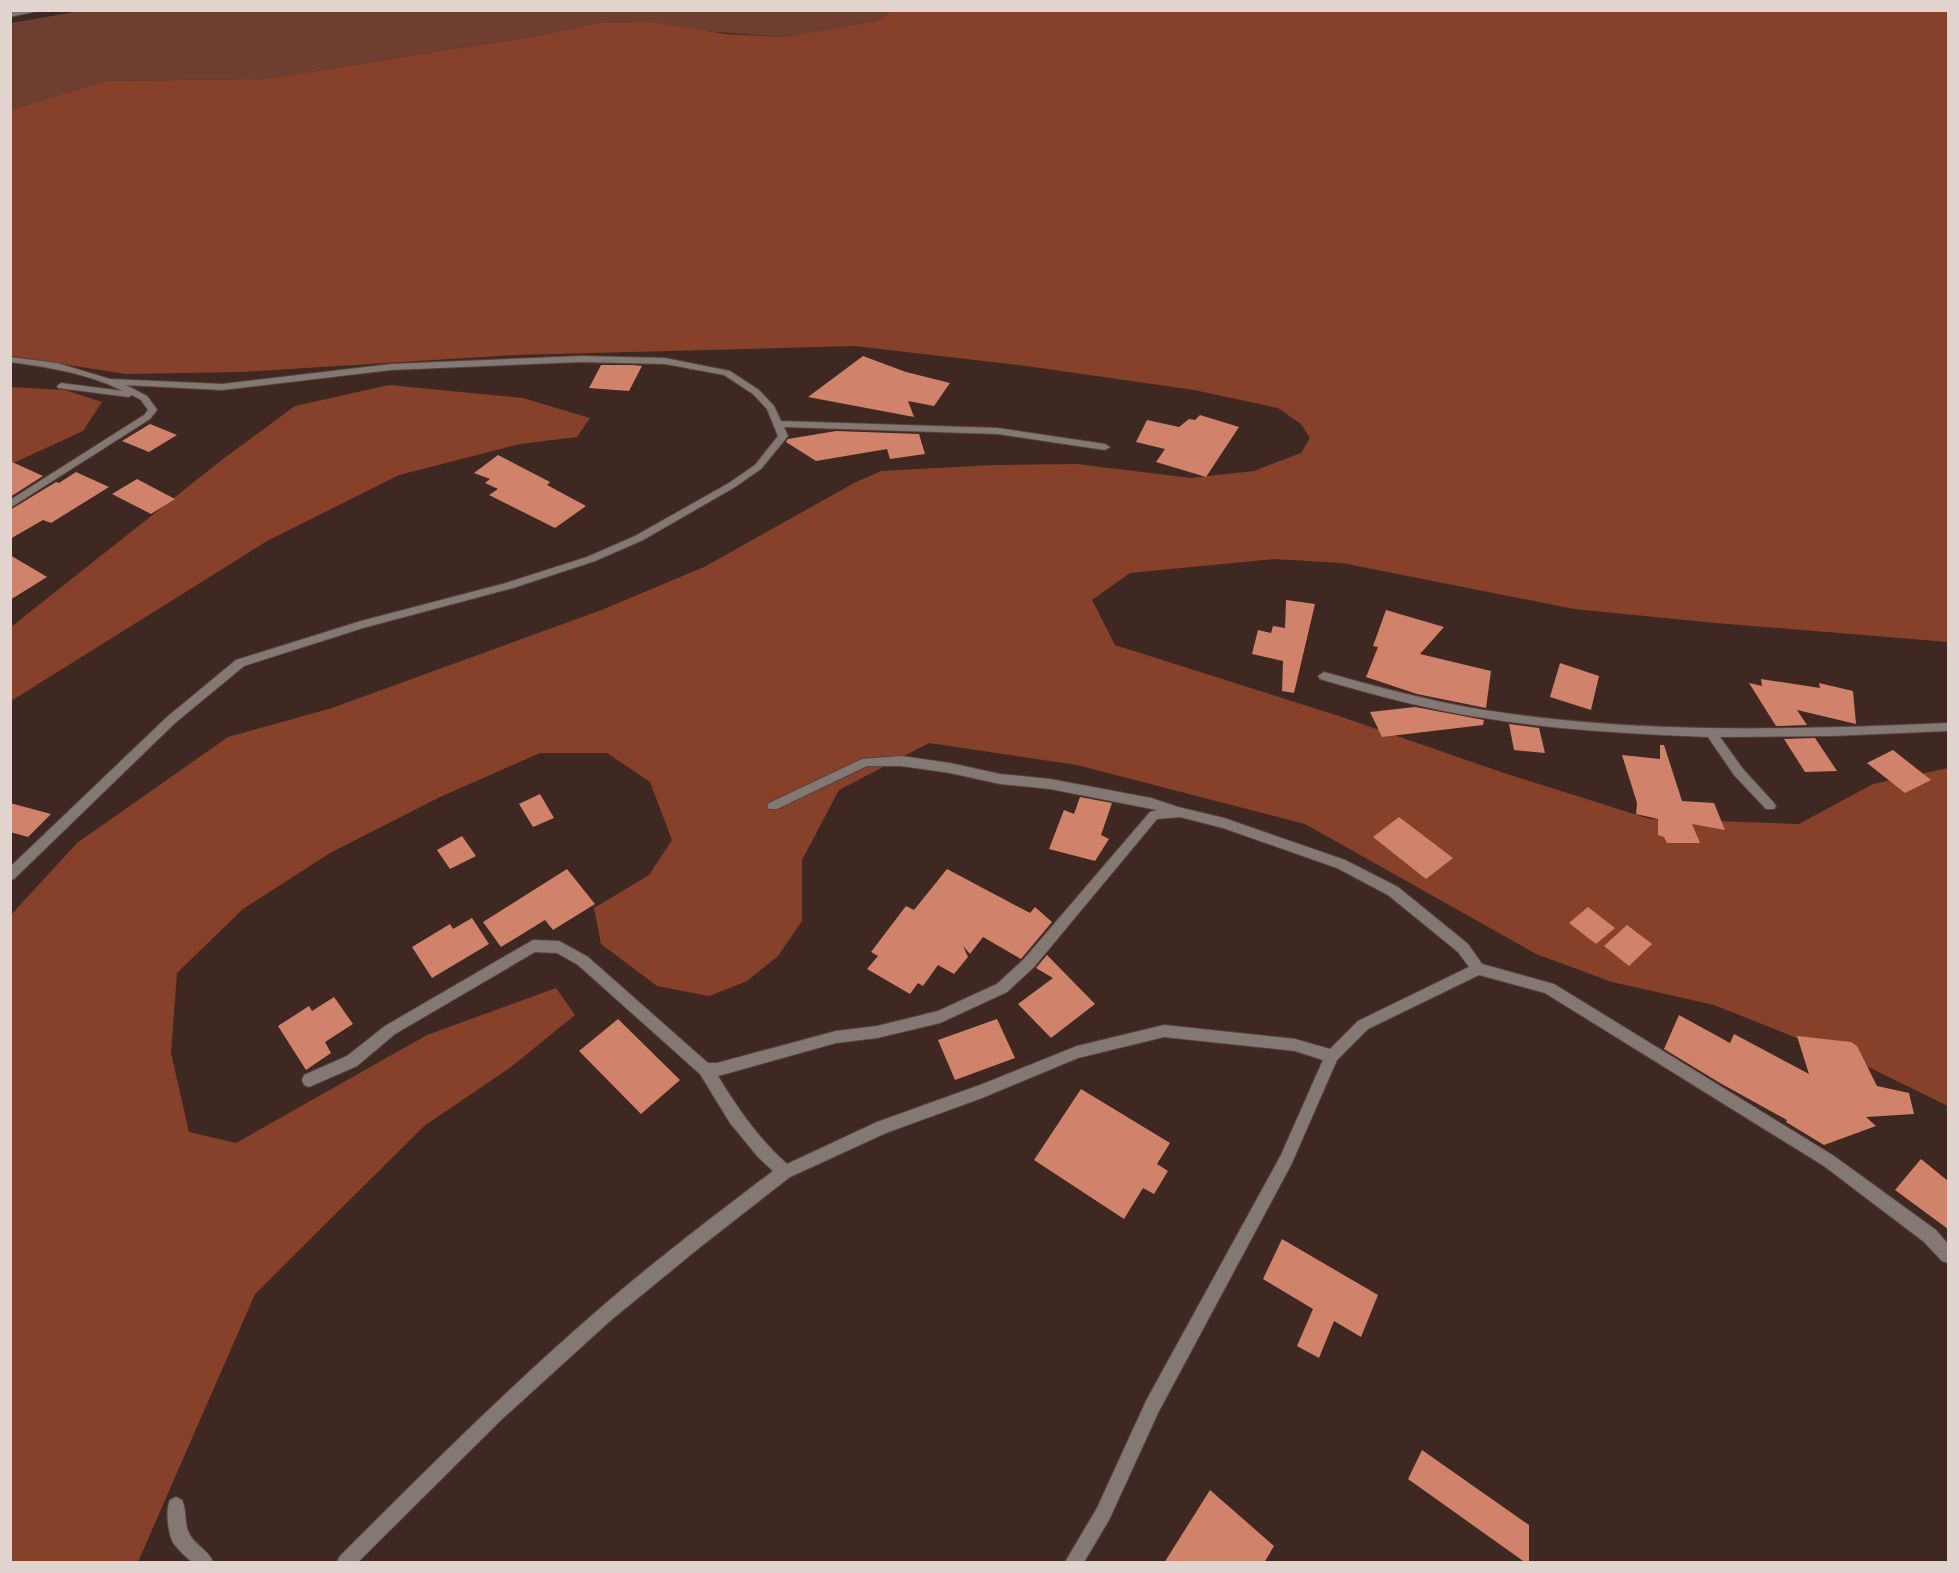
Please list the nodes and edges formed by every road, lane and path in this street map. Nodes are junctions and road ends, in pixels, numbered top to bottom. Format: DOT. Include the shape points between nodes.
graph roads {
  1 [pos="39,10"];
  2 [pos="10,15"];
  3 [pos="10,359"];
  4 [pos="109,382"];
  5 [pos="62,386"];
  6 [pos="137,393"];
  7 [pos="779,424"];
  8 [pos="1105,447"];
  9 [pos="10,505"];
  10 [pos="1324,676"];
  11 [pos="1948,727"];
  12 [pos="1712,734"];
  13 [pos="1132,800"];
  14 [pos="773,806"];
  15 [pos="1770,806"];
  16 [pos="1180,812"];
  17 [pos="1154,815"];
  18 [pos="10,875"];
  19 [pos="1478,969"];
  20 [pos="1332,1056"];
  21 [pos="705,1069"];
  22 [pos="309,1080"];
  23 [pos="785,1172"];
  24 [pos="1948,1255"];
  25 [pos="176,1506"];
  26 [pos="204,1563"];
  27 [pos="346,1563"];
  28 [pos="1074,1563"];
  1 -- 2 [label="street"];
  3 -- 4 [label="street" via="57,366"];
  4 -- 6 [label="street"];
  4 -- 7 [label="street" via="222,387 391,367 582,359 665,361 727,373 756,392"];
  5 -- 6 [label="street"];
  6 -- 9 [label="street" via="153,410 147,417"];
  7 -- 8 [label="street" via="998,431"];
  7 -- 18 [label="street" via="783,436 758,467 639,538 591,559 509,586 361,625 240,663 171,720"];
  10 -- 12 [label="street" via="1486,714"];
  11 -- 12 [label="street" via="1818,734"];
  12 -- 15 [label="street" via="1726,757"];
  13 -- 14 [label="street" via="901,761 866,762"];
  13 -- 16 [label="street"];
  13 -- 17 [label="street"];
  16 -- 17 [label="street"];
  16 -- 19 [label="street" via="1224,823 1341,864 1394,891 1463,948"];
  17 -- 21 [label="street" via="1029,963 1002,988 940,1017 836,1037 717,1070"];
  19 -- 20 [label="street" via="1364,1025"];
  19 -- 24 [label="street" via="1549,988 1829,1161 1930,1236"];
  20 -- 23 [label="street" via="1295,1045 1164,1031 1077,1052 882,1127"];
  20 -- 28 [label="street" via="1286,1160 1152,1407 1103,1514"];
  21 -- 22 [label="street" via="583,961 559,947 533,946 390,1030 352,1060"];
  21 -- 23 [label="street" via="735,1118"];
  23 -- 27 [label="street" via="604,1315 495,1414"];
  25 -- 26 [label="street" via="180,1537"];
}
